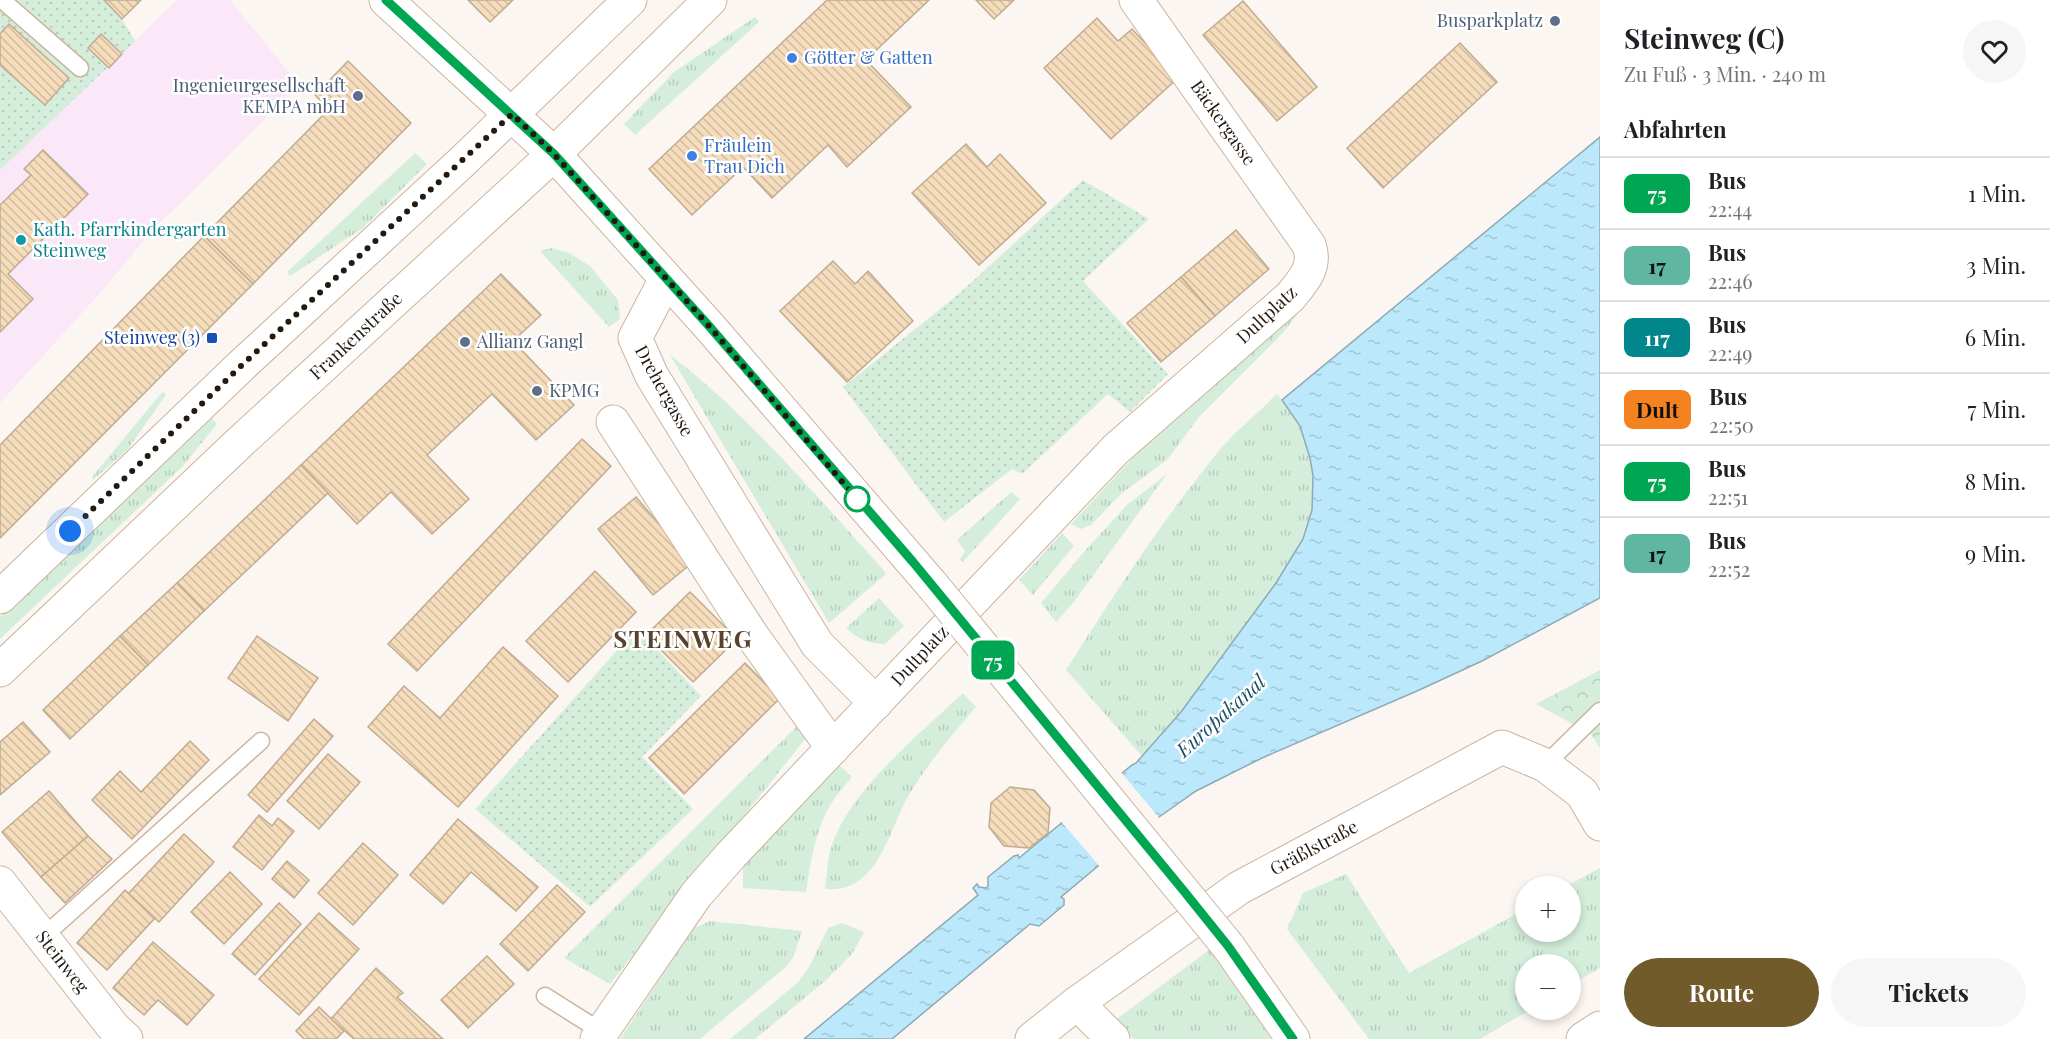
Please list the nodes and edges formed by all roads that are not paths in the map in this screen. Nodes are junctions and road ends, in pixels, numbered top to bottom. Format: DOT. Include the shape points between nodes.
graph roads {
  1 [pos="2,0"];
  2 [pos="386,0"];
  3 [pos="630,0"];
  4 [pos="710,0"];
  5 [pos="1137,0"];
  6 [pos="80,68"];
  7 [pos="512,114"];
  8 [pos="554,154"];
  9 [pos="1309,245"];
  10 [pos="666,279"];
  11 [pos="614,422"];
  12 [pos="0,597"];
  13 [pos="0,670"];
  14 [pos="876,703"];
  15 [pos="1600,711"];
  16 [pos="261,741"];
  17 [pos="833,748"];
  18 [pos="1545,765"];
  19 [pos="1600,824"];
  20 [pos="0,883"];
  21 [pos="43,937"];
  22 [pos="545,996"];
  23 [pos="1077,1003"];
  24 [pos="1600,1028"];
  25 [pos="114,1035"];
  26 [pos="600,1035"];
  27 [pos="1032,1039"];
  28 [pos="1113,1039"];
  29 [pos="1293,1039"];
  30 [pos="1583,1039"];
  1 -- 6 [label="lane"];
  2 -- 7 [label="street"];
  3 -- 7 [label="street"];
  4 -- 8 [label="street, Frankenstraße"];
  5 -- 9 [label="street, Bäckergasse"];
  7 -- 8 [label="street"];
  7 -- 12 [label="street"];
  8 -- 10 [label="street"];
  8 -- 13 [label="street, Frankenstraße" via="238,444"];
  9 -- 14 [label="street, Dultplatz" via="1312,255 1308,275 1290,297 1116,449"];
  10 -- 14 [label="street, Drehergasse" via="635,338 652,376 817,644"];
  10 -- 29 [label="street, bridge" via="933,586 1228,946"];
  11 -- 17 [label="street" via="759,646"];
  14 -- 17 [label="street, Dultplatz"];
  15 -- 18 [label="lane"];
  16 -- 21 [label="lane"];
  17 -- 26 [label="street, Dultplatz" via="696,896"];
  18 -- 19 [label="street, Gräßlstraße" via="1582,793"];
  18 -- 23 [label="street, Gräßlstraße" via="1502,747 1239,888"];
  20 -- 21 [label="street, Steinweg"];
  21 -- 25 [label="street, Steinweg"];
  22 -- 26 [label="lane"];
  23 -- 27 [label="street, Gräßlstraße"];
  23 -- 28 [label="street"];
  24 -- 30 [label="street"];
}
